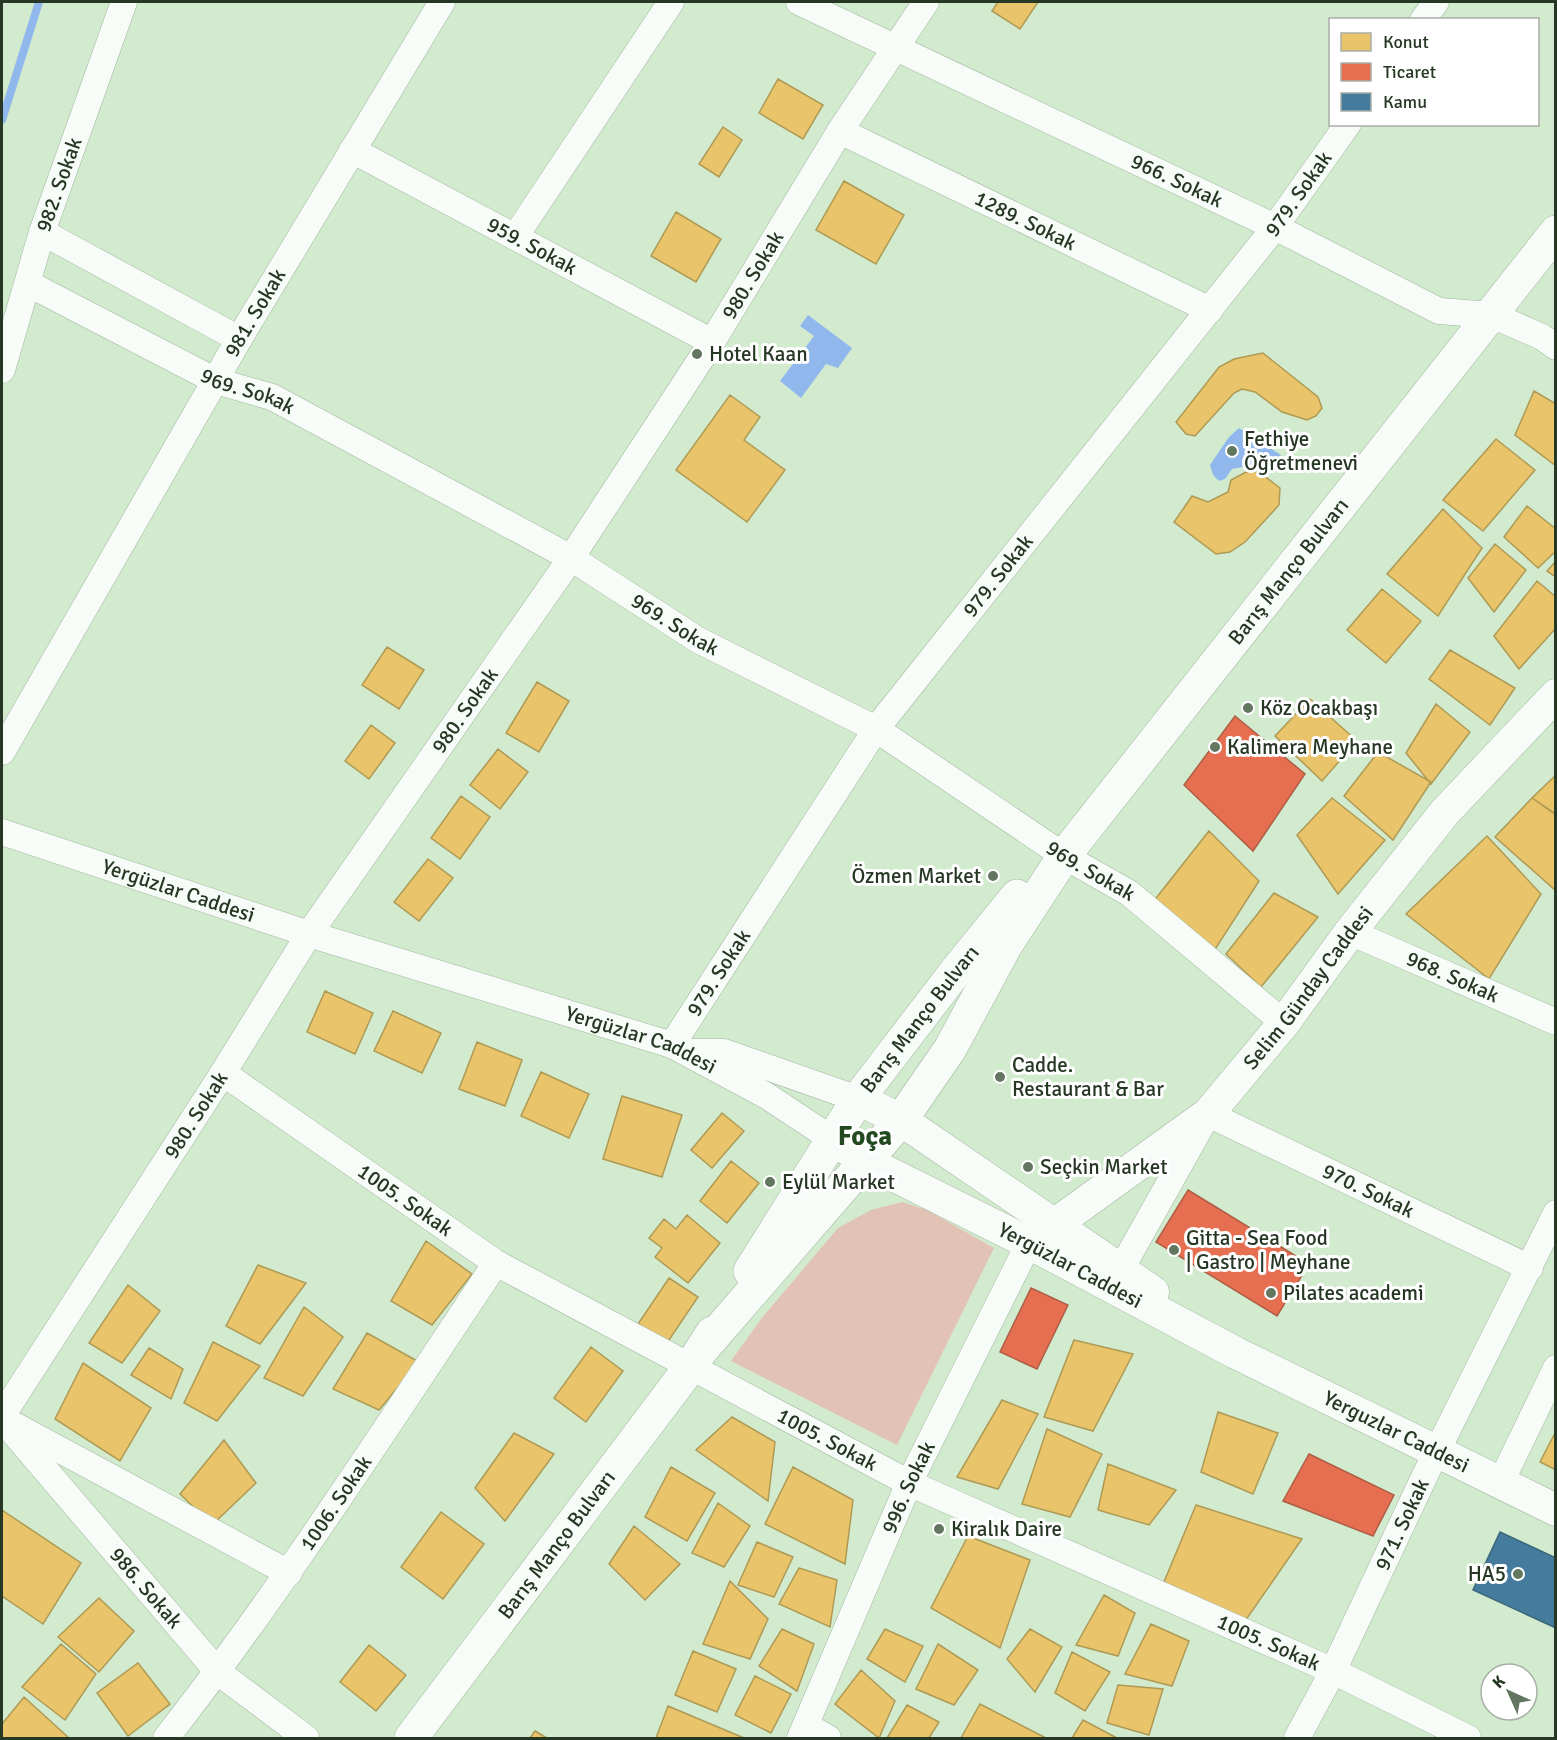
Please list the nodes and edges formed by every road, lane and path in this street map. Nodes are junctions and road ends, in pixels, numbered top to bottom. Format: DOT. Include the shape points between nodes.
graph roads {
  1 [pos="124,2"];
  2 [pos="442,2"];
  3 [pos="671,2"];
  4 [pos="799,2"];
  5 [pos="926,2"];
  6 [pos="1436,2"];
  7 [pos="1424,18"];
  8 [pos="895,47"];
  9 [pos="1347,126"];
  10 [pos="840,131"];
  11 [pos="352,150"];
  12 [pos="1275,227"];
  13 [pos="42,232"];
  14 [pos="1556,232"];
  15 [pos="515,237"];
  16 [pos="28,284"];
  17 [pos="1210,310"];
  18 [pos="1492,315"];
  19 [pos="239,339"];
  20 [pos="712,342"];
  21 [pos="1556,347"];
  22 [pos="2,370"];
  23 [pos="216,381"];
  24 [pos="571,558"];
  25 [pos="1556,694"];
  26 [pos="876,729"];
  27 [pos="2,752"];
  28 [pos="2,832"];
  29 [pos="1064,856"];
  30 [pos="1350,932"];
  31 [pos="309,934"];
  32 [pos="1556,1022"];
  33 [pos="1284,1023"];
  34 [pos="679,1049"];
  35 [pos="223,1073"];
  36 [pos="858,1099"];
  37 [pos="1208,1114"];
  38 [pos="901,1120"];
  39 [pos="832,1138"];
  40 [pos="867,1162"];
  41 [pos="1556,1214"];
  42 [pos="1056,1223"];
  43 [pos="1029,1243"];
  44 [pos="496,1263"];
  45 [pos="1530,1268"];
  46 [pos="1116,1278"];
  47 [pos="1236,1353"];
  48 [pos="696,1359"];
  49 [pos="1556,1368"];
  50 [pos="2,1418"];
  51 [pos="1436,1452"];
  52 [pos="909,1483"];
  53 [pos="1500,1484"];
  54 [pos="1556,1510"];
  55 [pos="289,1573"];
  56 [pos="1333,1671"];
  57 [pos="218,1672"];
  58 [pos="812,1734"];
  59 [pos="166,1738"];
  60 [pos="306,1738"];
  61 [pos="411,1738"];
  62 [pos="1297,1738"];
  63 [pos="1468,1738"];
  1 -- 13 [label="street, 982. Sokak"];
  2 -- 11 [label="street, 981. Sokak"];
  3 -- 15 [label="street"];
  4 -- 8 [label="street, 966. Sokak"];
  5 -- 8 [label="street, 980. Sokak"];
  6 -- 7 [label="street"];
  8 -- 10 [label="street, 980. Sokak"];
  8 -- 12 [label="street, 966. Sokak"];
  9 -- 12 [label="street, 979. Sokak"];
  10 -- 17 [label="street, 1289. Sokak"];
  10 -- 20 [label="street, 980. Sokak"];
  11 -- 15 [label="street, 959. Sokak"];
  11 -- 19 [label="street, 981. Sokak"];
  12 -- 17 [label="street, 979. Sokak"];
  12 -- 18 [label="street, 966. Sokak" via="1439,311"];
  13 -- 16 [label="street, 982. Sokak"];
  13 -- 19 [label="street"];
  14 -- 18 [label="main road, Barış Manço Bulvarı"];
  15 -- 20 [label="street, 959. Sokak"];
  16 -- 22 [label="street, 982. Sokak"];
  16 -- 23 [label="street, 969. Sokak"];
  17 -- 26 [label="street, 979. Sokak"];
  18 -- 21 [label="street, 966. Sokak"];
  18 -- 29 [label="main road, Barış Manço Bulvarı"];
  19 -- 23 [label="street, 981. Sokak"];
  20 -- 24 [label="street, 980. Sokak"];
  23 -- 24 [label="street, 969. Sokak" via="272,397"];
  23 -- 27 [label="street, 981. Sokak"];
  24 -- 26 [label="street, 969. Sokak" via="698,640"];
  24 -- 31 [label="street, 980. Sokak"];
  25 -- 30 [label="street, Selim Günday Caddesi" via="1445,813"];
  26 -- 29 [label="street, 969. Sokak"];
  26 -- 34 [label="street, 979. Sokak"];
  28 -- 31 [label="street, Yergüzlar Caddesi"];
  29 -- 33 [label="street, 969. Sokak" via="1129,893"];
  29 -- 36 [label="main road, Barış Manço Bulvarı" via="1023,888"];
  29 -- 38 [label="main road, Barış Manço Bulvarı" via="1006,945 950,1049"];
  30 -- 32 [label="street, 968. Sokak"];
  30 -- 33 [label="street, Selim Günday Caddesi"];
  31 -- 34 [label="street, Yergüzlar Caddesi"];
  31 -- 35 [label="street, 980. Sokak"];
  33 -- 37 [label="street, Selim Günday Caddesi"];
  34 -- 36 [label="street" via="724,1052"];
  34 -- 39 [label="street, Yergüzlar Caddesi" via="767,1096"];
  35 -- 44 [label="street, 1005. Sokak"];
  35 -- 50 [label="street, 980. Sokak"];
  36 -- 38 [label="street"];
  36 -- 39 [label="main road, Barış Manço Bulvarı"];
  37 -- 42 [label="street, Selim Günday Caddesi"];
  37 -- 45 [label="street, 970. Sokak"];
  37 -- 46 [label="street"];
  38 -- 40 [label="main road, Barış Manço Bulvarı"];
  38 -- 42 [label="street"];
  39 -- 40 [label="street, Yergüzlar Caddesi"];
  39 -- 48 [label="main road, Barış Manço Bulvarı"];
  40 -- 43 [label="street, Yergüzlar Caddesi"];
  40 -- 48 [label="main road, Barış Manço Bulvarı"];
  41 -- 45 [label="street, 971. Sokak"];
  42 -- 43 [label="street, Selim Günday Caddesi"];
  42 -- 46 [label="street"];
  43 -- 46 [label="street, Yergüzlar Caddesi"];
  43 -- 52 [label="street, 996. Sokak"];
  44 -- 48 [label="street, 1005. Sokak"];
  44 -- 55 [label="street, 1006. Sokak"];
  45 -- 51 [label="street, 971. Sokak"];
  46 -- 47 [label="street, Yergüzlar Caddesi"];
  47 -- 51 [label="street, Yerguzlar Caddesi"];
  48 -- 52 [label="street, 1005. Sokak"];
  48 -- 61 [label="main road, Barış Manço Bulvarı"];
  49 -- 53 [label="street"];
  50 -- 55 [label="street"];
  50 -- 57 [label="street, 986. Sokak"];
  51 -- 53 [label="street, Yerguzlar Caddesi"];
  51 -- 56 [label="street, 971. Sokak"];
  52 -- 56 [label="street, 1005. Sokak"];
  52 -- 58 [label="street, 996. Sokak"];
  53 -- 54 [label="street, Yerguzlar Caddesi"];
  55 -- 57 [label="street, 1006. Sokak"];
  56 -- 62 [label="street, 971. Sokak"];
  56 -- 63 [label="street, 1005. Sokak"];
  57 -- 59 [label="street, 1006. Sokak"];
  57 -- 60 [label="street, 986. Sokak"];
}
